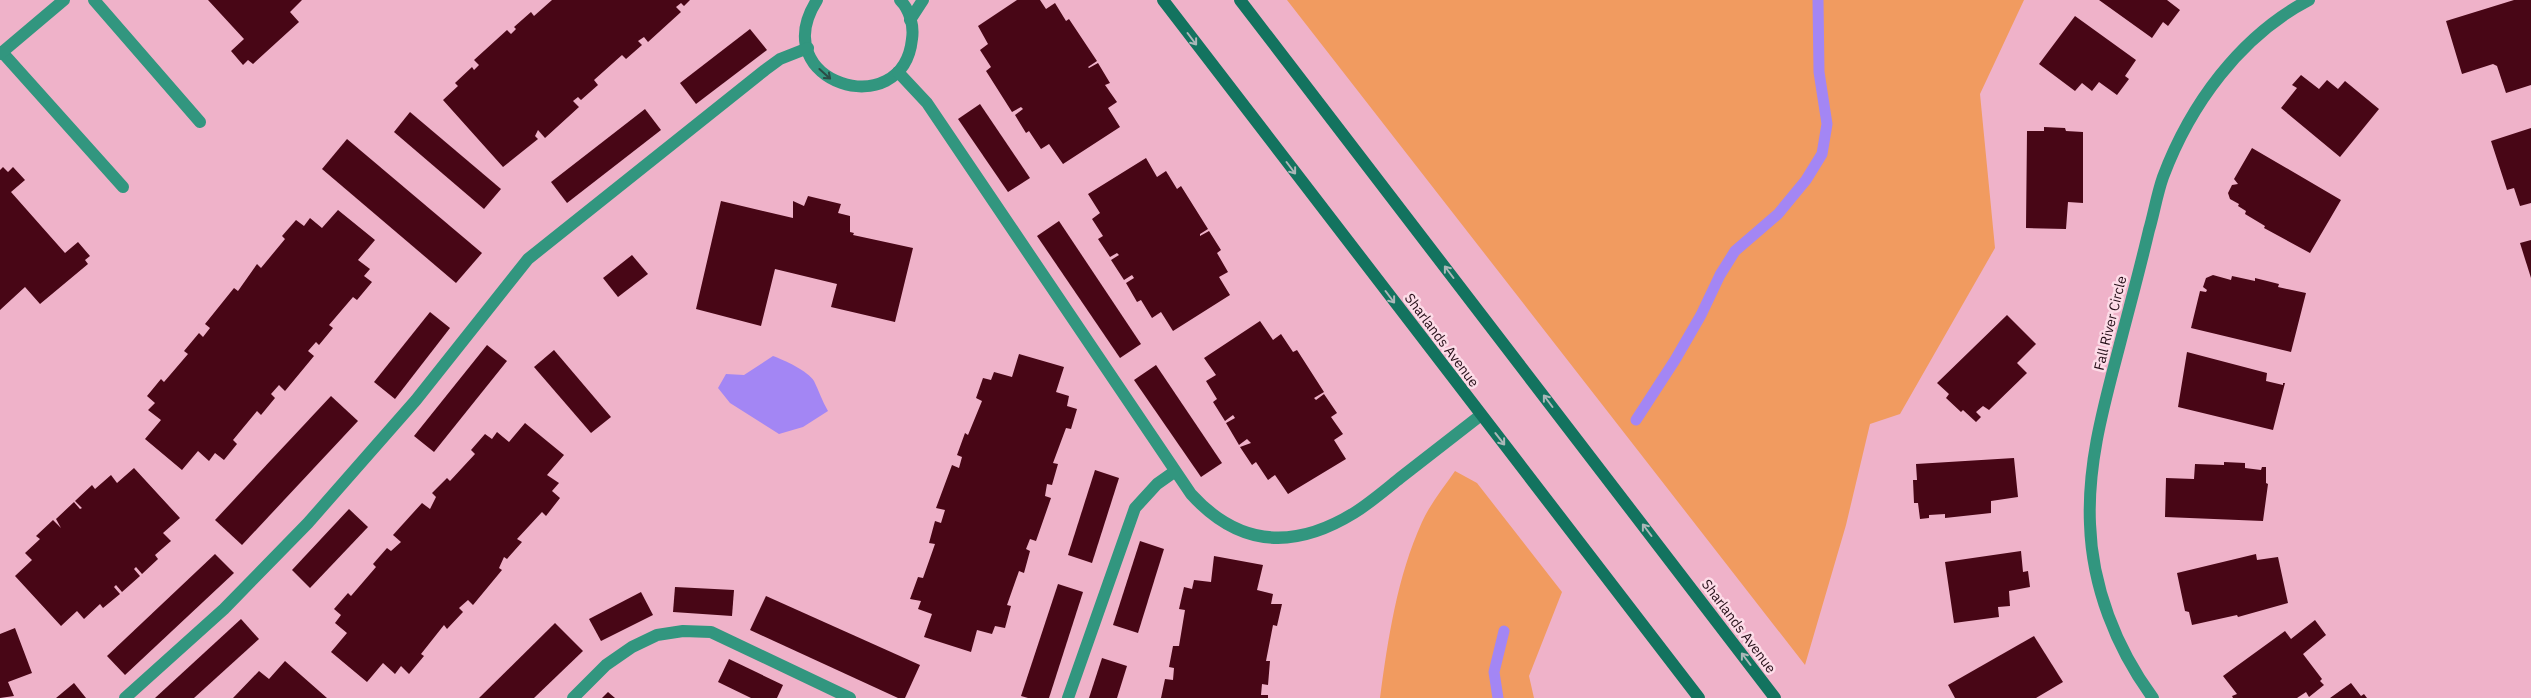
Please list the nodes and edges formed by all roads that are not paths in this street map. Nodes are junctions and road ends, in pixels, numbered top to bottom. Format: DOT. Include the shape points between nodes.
graph roads {
  1 [pos="64,0"];
  2 [pos="94,0"];
  3 [pos="817,0"];
  4 [pos="900,0"];
  5 [pos="924,0"];
  6 [pos="1163,0"];
  7 [pos="1240,0"];
  8 [pos="2309,0"];
  9 [pos="910,20"];
  10 [pos="808,48"];
  11 [pos="1,53"];
  12 [pos="898,72"];
  13 [pos="200,122"];
  14 [pos="123,187"];
  15 [pos="1481,415"];
  16 [pos="1174,472"];
  17 [pos="125,698"];
  18 [pos="573,698"];
  19 [pos="850,698"];
  20 [pos="1068,698"];
  21 [pos="1699,698"];
  22 [pos="1775,698"];
  23 [pos="2153,698"];
  1 -- 11 [label="street"];
  2 -- 13 [label="street"];
  3 -- 10 [label="street" via="808,15 805,39"];
  4 -- 9 [label="street"];
  5 -- 9 [label="street"];
  6 -- 15 [label="main road, Sharlands Avenue, one-way"];
  22 -- 7 [label="main road, Sharlands Avenue, one-way"];
  8 -- 23 [label="street, Fall River Circle" via="2254,39 2213,83 2183,131 2162,179 2099,427 2091,469 2090,525 2098,580 2113,630 2135,674"];
  9 -- 12 [label="street" via="913,28 911,52"];
  10 -- 12 [label="street, one-way" via="813,63 830,80 853,88 877,85"];
  10 -- 17 [label="street" via="780,59 765,70 528,259 416,400 301,530 224,609"];
  11 -- 14 [label="street"];
  12 -- 16 [label="street" via="927,103"];
  15 -- 16 [label="street" via="1356,512 1332,526 1304,536 1281,540 1229,527 1206,511"];
  15 -- 21 [label="main road, Sharlands Avenue, one-way"];
  16 -- 20 [label="street" via="1157,484 1136,508"];
  18 -- 19 [label="street" via="606,665 632,648 657,636 683,631 711,632"];
}
